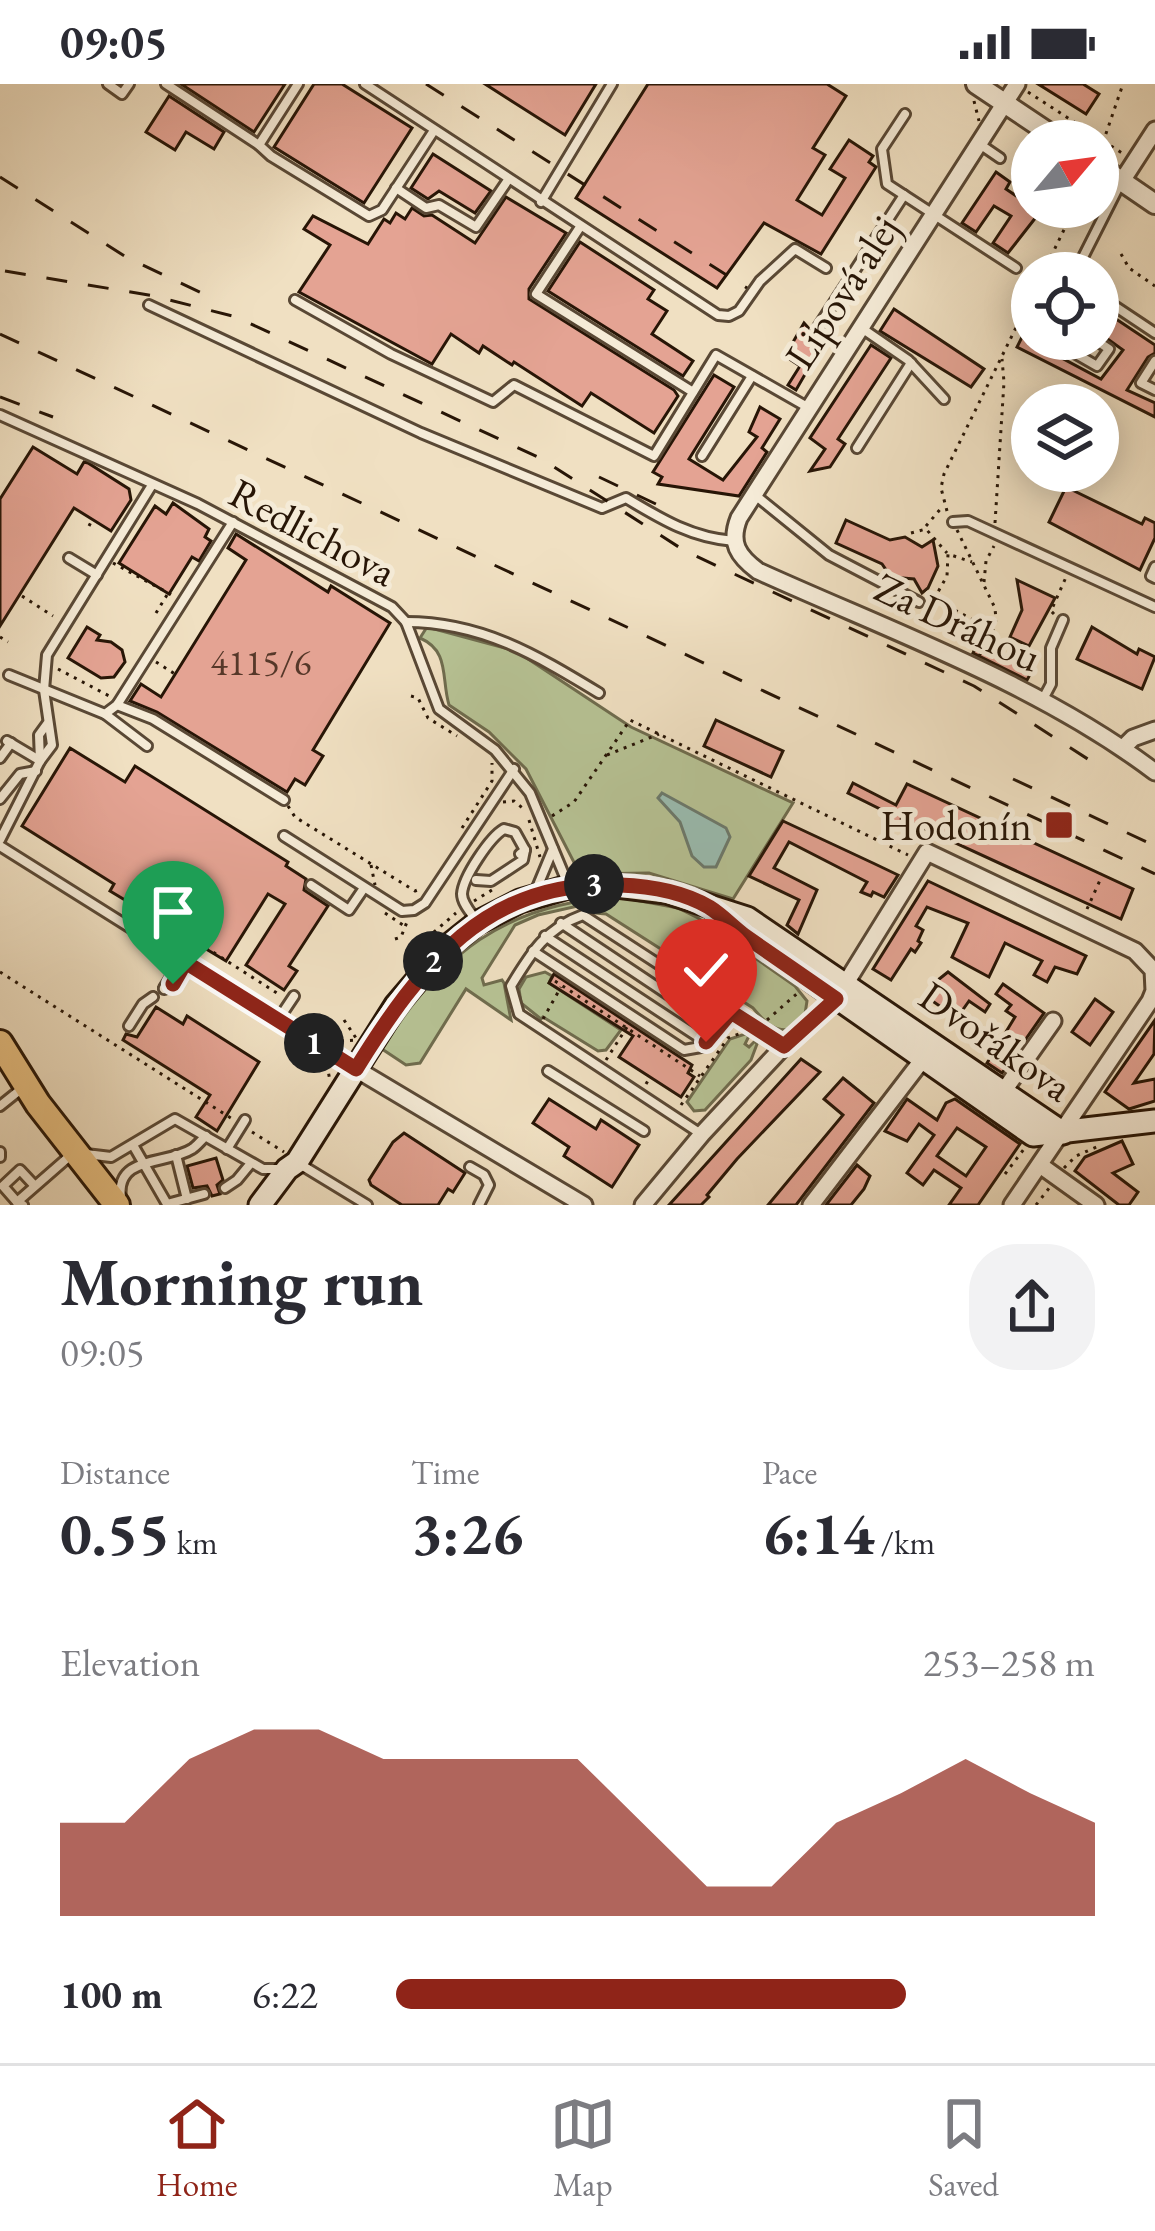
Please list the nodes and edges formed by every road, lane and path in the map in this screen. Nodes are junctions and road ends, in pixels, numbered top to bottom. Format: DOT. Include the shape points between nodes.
graph roads {
  1 [pos="107,84"];
  2 [pos="128,84"];
  3 [pos="166,84"];
  4 [pos="298,84"];
  5 [pos="365,84"];
  6 [pos="612,84"];
  7 [pos="1017,84"];
  8 [pos="1123,84"];
  9 [pos="979,86"];
  10 [pos="1005,104"];
  11 [pos="905,114"];
  12 [pos="1029,120"];
  13 [pos="1072,120"];
  14 [pos="1110,120"];
  15 [pos="990,128"];
  16 [pos="1155,130"];
  17 [pos="434,132"];
  18 [pos="260,145"];
  19 [pos="980,145"];
  20 [pos="1119,151"];
  21 [pos="1000,158"];
  22 [pos="1133,161"];
  23 [pos="1119,179"];
  24 [pos="508,180"];
  25 [pos="1122,181"];
  26 [pos="396,188"];
  27 [pos="904,195"];
  28 [pos="541,202"];
  29 [pos="1155,204"];
  30 [pos="934,215"];
  31 [pos="580,227"];
  32 [pos="1086,252"];
  33 [pos="1121,254"];
  34 [pos="1011,265"];
  35 [pos="826,268"];
  36 [pos="1155,286"];
  37 [pos="295,300"];
  38 [pos="149,305"];
  39 [pos="1119,310"];
  40 [pos="818,327"];
  41 [pos="861,328"];
  42 [pos="1155,333"];
  43 [pos="1011,337"];
  44 [pos="1001,357"];
  45 [pos="1155,361"];
  46 [pos="911,363"];
  47 [pos="752,376"];
  48 [pos="1155,390"];
  49 [pos="693,392"];
  50 [pos="944,399"];
  51 [pos="809,408"];
  52 [pos="0,415"];
  53 [pos="857,448"];
  54 [pos="702,456"];
  55 [pos="152,485"];
  56 [pos="755,495"];
  57 [pos="944,504"];
  58 [pos="232,521"];
  59 [pos="953,522"];
  60 [pos="923,528"];
  61 [pos="911,533"];
  62 [pos="1000,536"];
  63 [pos="734,541"];
  64 [pos="948,554"];
  65 [pos="69,558"];
  66 [pos="107,559"];
  67 [pos="974,563"];
  68 [pos="1155,567"];
  69 [pos="1070,568"];
  70 [pos="97,575"];
  71 [pos="1155,578"];
  72 [pos="984,584"];
  73 [pos="167,595"];
  74 [pos="22,596"];
  75 [pos="184,598"];
  76 [pos="934,599"];
  77 [pos="919,602"];
  78 [pos="1155,607"];
  79 [pos="955,610"];
  80 [pos="156,613"];
  81 [pos="53,616"];
  82 [pos="1063,620"];
  83 [pos="406,622"];
  84 [pos="992,631"];
  85 [pos="0,637"];
  86 [pos="990,638"];
  87 [pos="8,642"];
  88 [pos="147,657"];
  89 [pos="978,663"];
  90 [pos="51,665"];
  91 [pos="175,674"];
  92 [pos="9,675"];
  93 [pos="44,690"];
  94 [pos="599,693"];
  95 [pos="1042,701"];
  96 [pos="117,704"];
  97 [pos="104,714"];
  98 [pos="1155,730"];
  99 [pos="659,734"];
  100 [pos="147,746"];
  101 [pos="1123,748"];
  102 [pos="487,756"];
  103 [pos="606,756"];
  104 [pos="0,758"];
  105 [pos="38,766"];
  106 [pos="514,769"];
  107 [pos="1155,772"];
  108 [pos="0,799"];
  109 [pos="284,800"];
  110 [pos="478,803"];
  111 [pos="497,807"];
  112 [pos="905,808"];
  113 [pos="551,818"];
  114 [pos="897,828"];
  115 [pos="1,836"];
  116 [pos="284,836"];
  117 [pos="554,847"];
  118 [pos="924,857"];
  119 [pos="542,863"];
  120 [pos="370,864"];
  121 [pos="488,874"];
  122 [pos="1101,878"];
  123 [pos="396,880"];
  124 [pos="472,881"];
  125 [pos="311,885"];
  126 [pos="427,885"];
  127 [pos="568,886"];
  128 [pos="391,889"];
  129 [pos="367,890"];
  130 [pos="533,896"];
  131 [pos="130,898"];
  132 [pos="1087,909"];
  133 [pos="399,922"];
  134 [pos="478,923"];
  135 [pos="560,923"];
  136 [pos="545,936"];
  137 [pos="395,939"];
  138 [pos="532,951"];
  139 [pos="0,972"];
  140 [pos="1154,973"];
  141 [pos="555,981"];
  142 [pos="562,986"];
  143 [pos="800,991"];
  144 [pos="842,991"];
  145 [pos="281,996"];
  146 [pos="293,996"];
  147 [pos="153,997"];
  148 [pos="1152,1002"];
  149 [pos="731,1012"];
  150 [pos="543,1019"];
  151 [pos="278,1020"];
  152 [pos="344,1020"];
  153 [pos="765,1021"];
  154 [pos="1053,1021"];
  155 [pos="129,1026"];
  156 [pos="720,1029"];
  157 [pos="753,1037"];
  158 [pos="357,1040"];
  159 [pos="706,1042"];
  160 [pos="0,1043"];
  161 [pos="784,1046"];
  162 [pos="922,1059"];
  163 [pos="356,1069"];
  164 [pos="548,1071"];
  165 [pos="700,1076"];
  166 [pos="650,1077"];
  167 [pos="646,1084"];
  168 [pos="26,1085"];
  169 [pos="1004,1092"];
  170 [pos="681,1105"];
  171 [pos="0,1106"];
  172 [pos="240,1120"];
  173 [pos="1155,1121"];
  174 [pos="251,1131"];
  175 [pos="644,1131"];
  176 [pos="1063,1133"];
  177 [pos="702,1134"];
  178 [pos="206,1136"];
  179 [pos="1110,1141"];
  180 [pos="1028,1143"];
  181 [pos="133,1145"];
  182 [pos="227,1149"];
  183 [pos="75,1151"];
  184 [pos="176,1155"];
  185 [pos="251,1162"];
  186 [pos="290,1162"];
  187 [pos="143,1164"];
  188 [pos="1040,1165"];
  189 [pos="470,1167"];
  190 [pos="1005,1174"];
  191 [pos="1077,1177"];
  192 [pos="1052,1185"];
  193 [pos="34,1186"];
  194 [pos="225,1188"];
  195 [pos="268,1192"];
  196 [pos="204,1194"];
  197 [pos="187,1199"];
  198 [pos="113,1201"];
  199 [pos="20,1203"];
  200 [pos="580,1204"];
  201 [pos="367,1205"];
  202 [pos="479,1205"];
  203 [pos="643,1205"];
  204 [pos="811,1205"];
  205 [pos="1012,1205"];
  206 [pos="1036,1205"];
  207 [pos="1096,1205"];
  1 -- 2 [label="lane" via="122,94"];
  3 -- 18 [label="lane"];
  4 -- 18 [label="lane"];
  5 -- 17 [label="lane"];
  6 -- 28 [label="lane"];
  7 -- 10 [label="street, Lipová alej"];
  7 -- 13 [label="path"];
  8 -- 14 [label="path"];
  9 -- 10 [label="street"];
  9 -- 15 [label="path" via="975,110"];
  10 -- 12 [label="street"];
  10 -- 15 [label="street, Lipová alej"];
  11 -- 27 [label="lane" via="882,149 887,184"];
  15 -- 19 [label="street, Lipová alej"];
  16 -- 22 [label="street"];
  17 -- 24 [label="lane"];
  17 -- 26 [label="lane"];
  18 -- 26 [label="lane" via="365,215 382,210"];
  19 -- 21 [label="lane"];
  19 -- 30 [label="street, Lipová alej"];
  20 -- 22 [label="path"];
  22 -- 25 [label="street"];
  23 -- 25 [label="street"];
  24 -- 26 [label="lane" via="476,227"];
  24 -- 28 [label="lane"];
  25 -- 29 [label="street"];
  25 -- 32 [label="lane"];
  27 -- 30 [label="lane"];
  27 -- 40 [label="lane"];
  28 -- 31 [label="lane"];
  30 -- 34 [label="lane"];
  30 -- 41 [label="street, Lipová alej"];
  31 -- 35 [label="lane" via="724,316 739,311 795,249"];
  31 -- 49 [label="lane" via="536,294"];
  33 -- 36 [label="path"];
  37 -- 49 [label="lane" via="493,402 514,385 654,456"];
  38 -- 63 [label="lane" via="602,508 626,498 706,539"];
  39 -- 42 [label="lane"];
  41 -- 46 [label="lane"];
  41 -- 51 [label="street, Lipová alej"];
  43 -- 44 [label="path"];
  44 -- 57 [label="path" via="944,474"];
  44 -- 62 [label="path"];
  45 -- 48 [label="lane" via="1142,382"];
  46 -- 50 [label="lane"];
  46 -- 53 [label="lane"];
  47 -- 49 [label="lane" via="716,356"];
  47 -- 51 [label="lane"];
  47 -- 54 [label="lane"];
  51 -- 56 [label="street, Lipová alej"];
  52 -- 55 [label="lane, Redlichova"];
  55 -- 58 [label="lane, Redlichova"];
  55 -- 66 [label="lane"];
  56 -- 63 [label="street, Lipová alej"];
  56 -- 77 [label="lane" via="829,555"];
  57 -- 59 [label="path"];
  57 -- 60 [label="path"];
  58 -- 75 [label="lane"];
  58 -- 83 [label="lane, Redlichova"];
  59 -- 62 [label="lane"];
  59 -- 67 [label="path"];
  60 -- 61 [label="path"];
  60 -- 64 [label="path"];
  62 -- 69 [label="lane"];
  62 -- 72 [label="path"];
  63 -- 89 [label="street, Za Dráhou" via="758,571"];
  64 -- 67 [label="path"];
  64 -- 76 [label="path"];
  65 -- 70 [label="lane"];
  66 -- 70 [label="lane"];
  66 -- 73 [label="path"];
  67 -- 72 [label="path"];
  68 -- 71 [label="lane"];
  69 -- 78 [label="lane"];
  69 -- 82 [label="path" via="1051,611"];
  70 -- 93 [label="lane" via="47,655"];
  72 -- 84 [label="path"];
  73 -- 75 [label="path"];
  73 -- 80 [label="path"];
  74 -- 81 [label="path"];
  75 -- 88 [label="lane"];
  79 -- 84 [label="path"];
  82 -- 95 [label="lane"];
  83 -- 94 [label="lane" via="520,645"];
  83 -- 106 [label="lane, Redlichova" via="440,709"];
  84 -- 86 [label="path"];
  85 -- 87 [label="path"];
  86 -- 89 [label="path"];
  86 -- 89 [label="path"];
  88 -- 91 [label="path"];
  88 -- 96 [label="lane"];
  89 -- 95 [label="street, Za Dráhou"];
  90 -- 96 [label="path"];
  92 -- 93 [label="lane"];
  93 -- 97 [label="lane"];
  93 -- 105 [label="lane"];
  95 -- 101 [label="street, Za Dráhou"];
  96 -- 97 [label="lane"];
  96 -- 109 [label="lane"];
  97 -- 100 [label="lane"];
  98 -- 101 [label="street"];
  99 -- 103 [label="path"];
  99 -- 103 [label="path" via="630,720"];
  99 -- 118 [label="path"];
  101 -- 107 [label="street, Za Dráhou"];
  102 -- 110 [label="path" via="495,773"];
  103 -- 113 [label="path" via="574,802"];
  104 -- 105 [label="lane" via="9,742"];
  105 -- 108 [label="lane"];
  105 -- 115 [label="lane"];
  106 -- 117 [label="lane, Redlichova"];
  106 -- 129 [label="lane" via="425,903 402,910"];
  109 -- 120 [label="path" via="295,817"];
  111 -- 119 [label="path" via="514,801 526,811"];
  112 -- 114 [label="path"];
  115 -- 151 [label="lane"];
  116 -- 129 [label="lane"];
  117 -- 127 [label="lane, Redlichova"];
  117 -- 130 [label="lane"];
  118 -- 140 [label="street" via="1135,951"];
  118 -- 144 [label="street"];
  120 -- 123 [label="path"];
  120 -- 129 [label="path" via="376,879"];
  121 -- 124 [label="lane"];
  122 -- 132 [label="path"];
  123 -- 126 [label="path" via="415,891"];
  123 -- 128 [label="path"];
  124 -- 124 [label="lane" via="497,832 515,832 523,860 490,881"];
  124 -- 134 [label="lane" via="463,898"];
  125 -- 129 [label="lane" via="349,910"];
  127 -- 130 [label="main road, Dvořákova"];
  127 -- 144 [label="main road, Dvořákova" via="629,885 747,918"];
  130 -- 134 [label="main road, Dvořákova"];
  131 -- 145 [label="path"];
  133 -- 137 [label="path" via="407,924"];
  134 -- 163 [label="main road, Dvořákova" via="418,977"];
  135 -- 136 [label="lane"];
  135 -- 149 [label="lane" via="583,915"];
  135 -- 156 [label="lane"];
  136 -- 138 [label="lane"];
  136 -- 159 [label="lane"];
  138 -- 159 [label="lane" via="684,1050"];
  138 -- 177 [label="lane" via="512,986 519,1014"];
  139 -- 172 [label="path"];
  140 -- 148 [label="street"];
  141 -- 142 [label="path"];
  142 -- 150 [label="path"];
  142 -- 165 [label="path"];
  143 -- 153 [label="path"];
  144 -- 161 [label="street"];
  144 -- 162 [label="main road, Dvořákova"];
  144 -- 169 [label="main road, Dvořákova"];
  146 -- 151 [label="lane"];
  147 -- 155 [label="lane"];
  148 -- 176 [label="street"];
  149 -- 156 [label="lane"];
  149 -- 161 [label="lane"];
  151 -- 163 [label="lane"];
  152 -- 158 [label="path"];
  154 -- 169 [label="street"];
  156 -- 159 [label="lane"];
  157 -- 165 [label="path" via="733,1034"];
  160 -- 168 [label="main road"];
  161 -- 177 [label="street"];
  162 -- 176 [label="main road, Dvořákova" via="1033,1135"];
  162 -- 204 [label="street"];
  163 -- 186 [label="main road, Dvořákova"];
  163 -- 200 [label="street"];
  164 -- 175 [label="lane"];
  165 -- 170 [label="path"];
  166 -- 167 [label="path"];
  168 -- 171 [label="lane"];
  168 -- 183 [label="main road"];
  169 -- 176 [label="main road, Dvořákova"];
  172 -- 182 [label="lane"];
  173 -- 176 [label="main road"];
  174 -- 186 [label="path"];
  176 -- 188 [label="street"];
  177 -- 203 [label="street"];
  178 -- 181 [label="lane" via="175,1119"];
  178 -- 182 [label="lane"];
  178 -- 184 [label="lane"];
  179 -- 191 [label="path" via="1064,1168"];
  180 -- 190 [label="path"];
  181 -- 183 [label="lane" via="104,1158"];
  181 -- 187 [label="lane"];
  182 -- 185 [label="lane"];
  183 -- 193 [label="lane"];
  183 -- 198 [label="main road"];
  184 -- 187 [label="lane"];
  184 -- 197 [label="lane"];
  185 -- 194 [label="lane"];
  185 -- 195 [label="lane"];
  186 -- 195 [label="main road, Dvořákova"];
  186 -- 201 [label="lane"];
  187 -- 197 [label="lane" via="167,1204"];
  187 -- 198 [label="lane" via="122,1178"];
  188 -- 205 [label="street"];
  188 -- 207 [label="street"];
  189 -- 202 [label="lane" via="488,1185"];
  192 -- 206 [label="path"];
  193 -- 199 [label="lane"];
  193 -- 199 [label="lane" via="20,1170 3,1186"];
  196 -- 197 [label="lane"];
}
